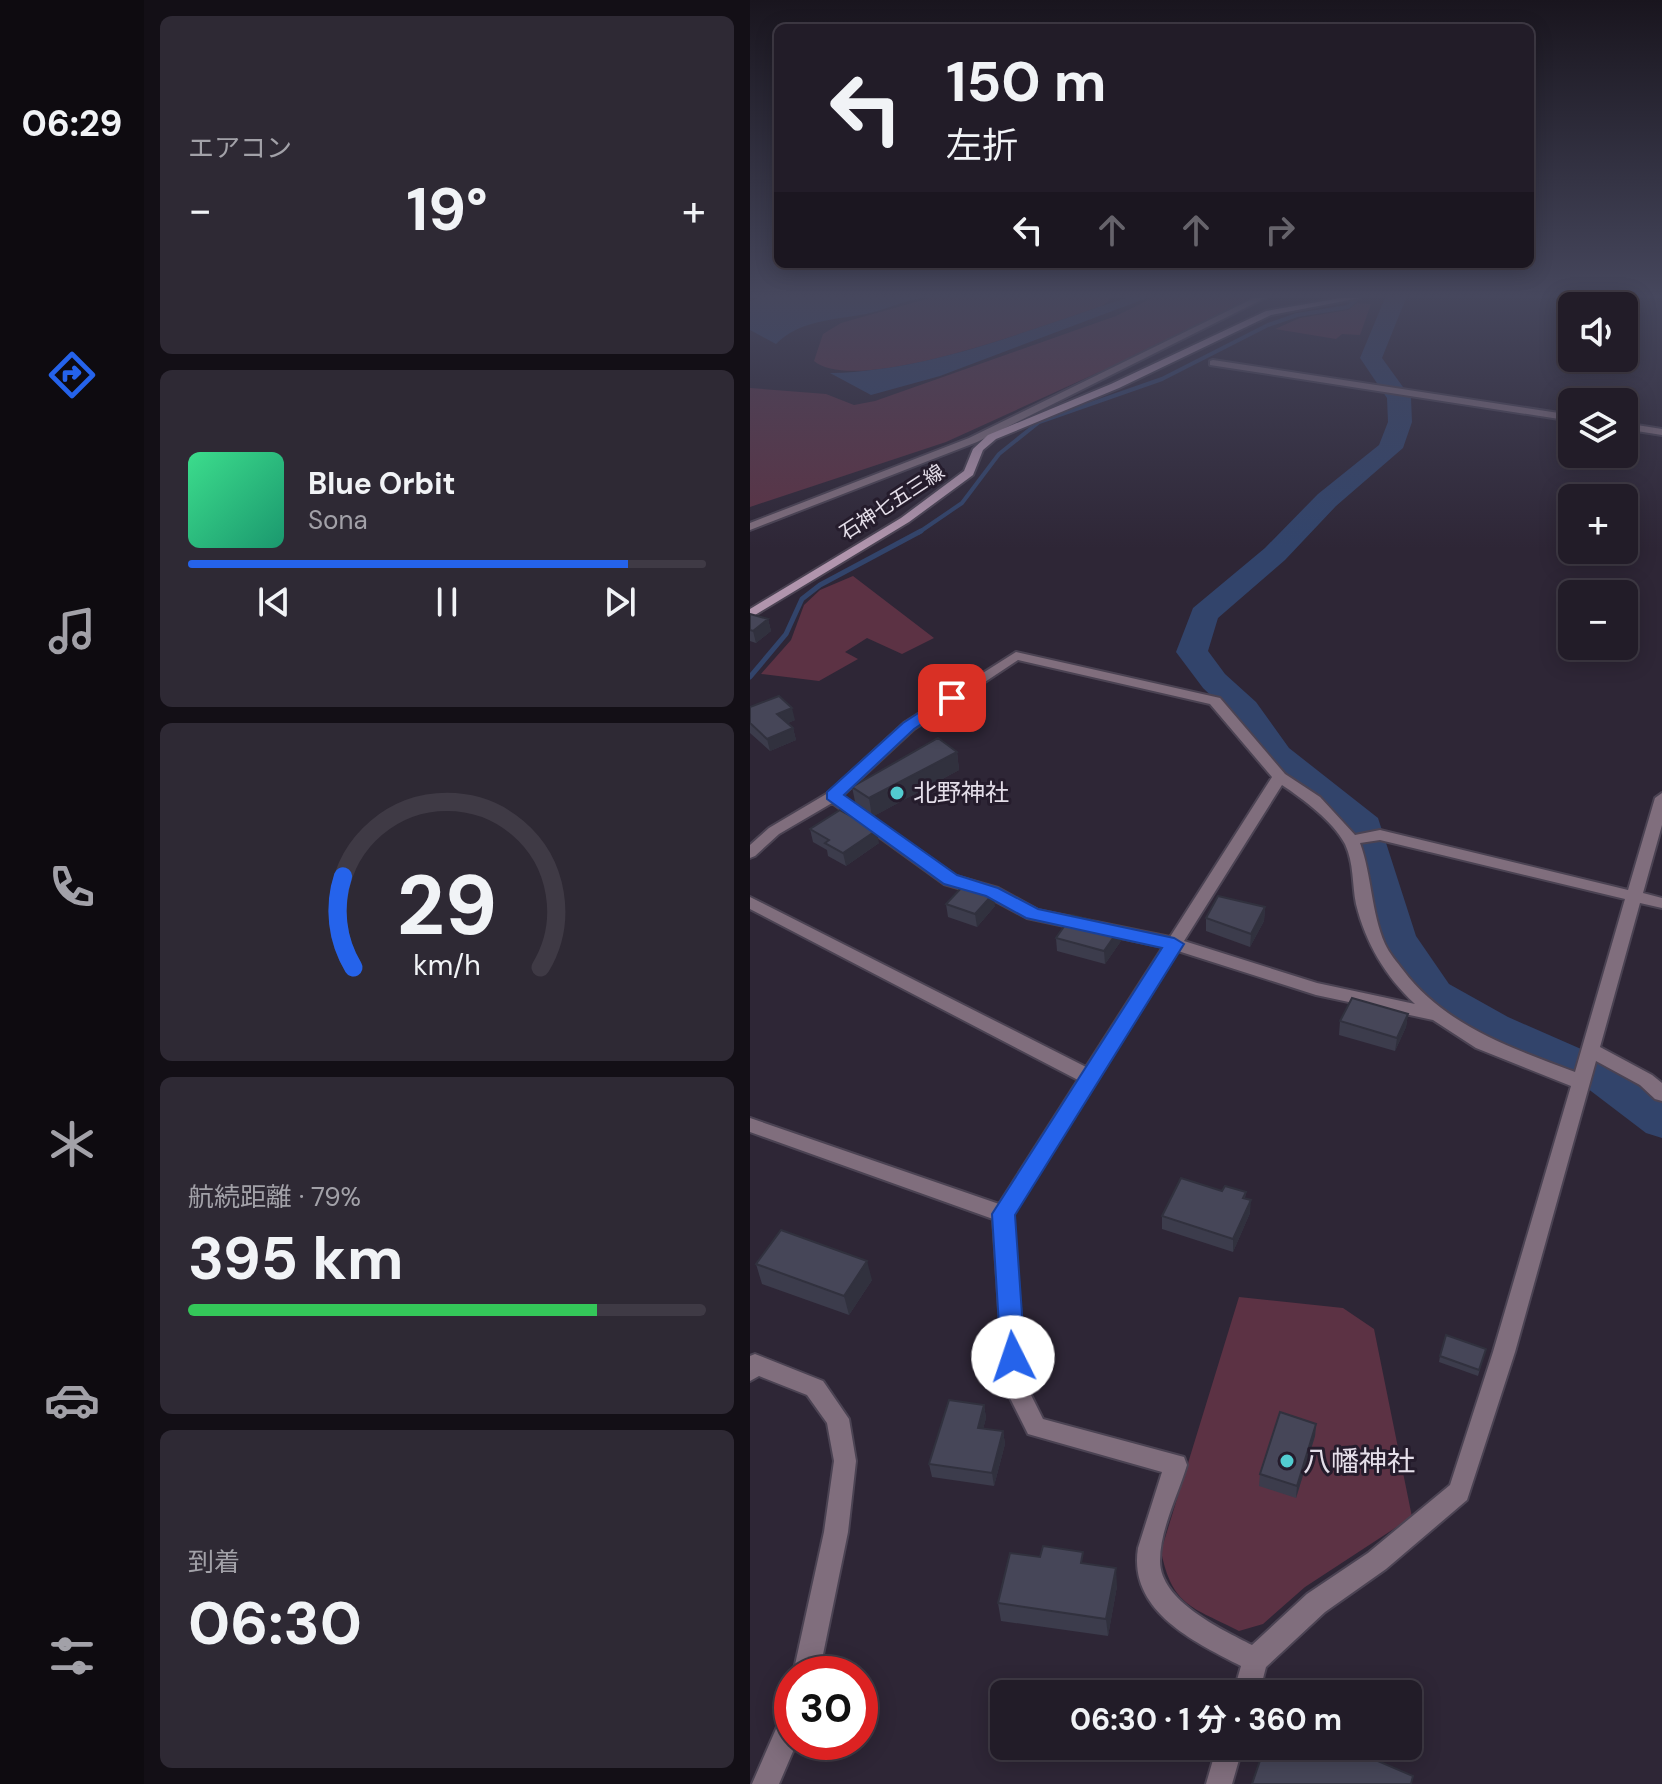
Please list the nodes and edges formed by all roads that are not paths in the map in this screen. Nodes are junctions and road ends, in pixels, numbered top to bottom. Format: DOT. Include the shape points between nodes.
graph roads {
  1 [pos="1092,381"];
  2 [pos="1125,381"];
  3 [pos="1332,381"];
  4 [pos="1558,416"];
  5 [pos="1638,428"];
  6 [pos="1662,432"];
  7 [pos="750,527"];
  8 [pos="750,614"];
  9 [pos="1280,777"];
  10 [pos="833,796"];
  11 [pos="1662,798"];
  12 [pos="1354,840"];
  13 [pos="750,853"];
  14 [pos="1631,896"];
  15 [pos="750,902"];
  16 [pos="1662,903"];
  17 [pos="1174,944"];
  18 [pos="1438,1015"];
  19 [pos="1591,1050"];
  20 [pos="1091,1078"];
  21 [pos="1580,1082"];
  22 [pos="1662,1094"];
  23 [pos="750,1125"];
  24 [pos="1003,1214"];
  25 [pos="750,1371"];
  26 [pos="810,1656"];
  27 [pos="1255,1660"];
  28 [pos="1250,1680"];
  29 [pos="775,1760"];
  30 [pos="1226,1760"];
  31 [pos="765,1784"];
  32 [pos="1219,1784"];
  1 -- 7 [label="street" via="973,440"];
  2 -- 8 [label="main road, 石神七五三線" via="992,437 978,449 969,473 905,520"];
  3 -- 4 [label="street"];
  5 -- 6 [label="street"];
  9 -- 10 [label="street" via="1215,701 1016,656 909,726"];
  9 -- 12 [label="street" via="1315,800"];
  9 -- 17 [label="street"];
  10 -- 13 [label="street" via="774,831"];
  10 -- 17 [label="street" via="950,880 992,892 1033,914"];
  11 -- 14 [label="street"];
  12 -- 14 [label="street" via="1380,835"];
  12 -- 18 [label="street" via="1378,948 1406,986"];
  14 -- 16 [label="street"];
  14 -- 19 [label="street"];
  15 -- 20 [label="street"];
  17 -- 18 [label="street" via="1316,989"];
  17 -- 20 [label="street"];
  18 -- 21 [label="street" via="1482,1043"];
  19 -- 21 [label="street"];
  19 -- 22 [label="street"];
  20 -- 24 [label="street"];
  21 -- 27 [label="street" via="1459,1492 1377,1561 1316,1603"];
  23 -- 24 [label="street"];
  24 -- 27 [label="street" via="1015,1386 1036,1427 1176,1465 1147,1562 1159,1595 1188,1624"];
  25 -- 26 [label="street" via="755,1364 815,1388 838,1419 845,1461"];
  27 -- 28 [label="street"];
  29 -- 31 [label="street"];
  30 -- 32 [label="street"];
}
